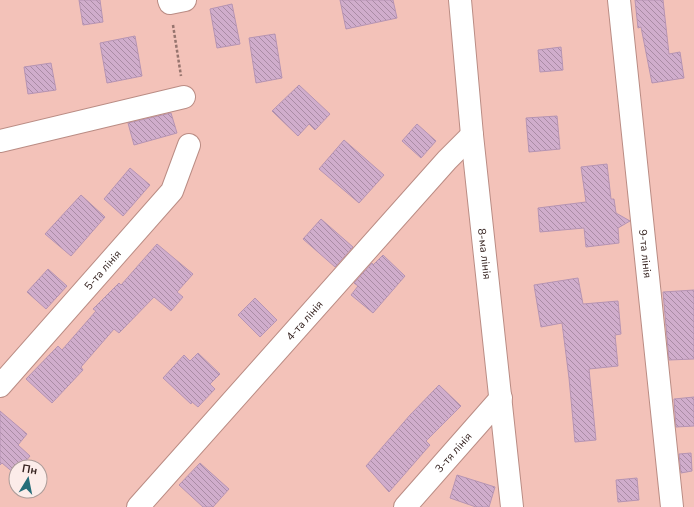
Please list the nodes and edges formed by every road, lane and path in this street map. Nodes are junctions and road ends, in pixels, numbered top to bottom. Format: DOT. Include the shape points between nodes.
graph roads {
  1 [pos="460,0"];
  2 [pos="619,0"];
  3 [pos="175,1"];
  4 [pos="184,97"];
  5 [pos="472,135"];
  6 [pos="0,141"];
  7 [pos="189,145"];
  8 [pos="0,386"];
  9 [pos="501,398"];
  10 [pos="138,507"];
  11 [pos="405,507"];
  12 [pos="512,507"];
  13 [pos="672,507"];
  1 -- 5 [label="street, 8-ма лінія"];
  2 -- 13 [label="street, 9-та лінія"];
  3 -- 4 [label="path"];
  4 -- 6 [label="street"];
  5 -- 9 [label="street, 8-ма лінія"];
  5 -- 10 [label="street, 4-та лінія"];
  7 -- 8 [label="street, 5-та лінія" via="172,191"];
  9 -- 11 [label="street, 3-тя лінія"];
  9 -- 12 [label="street, 8-ма лінія"];
}
